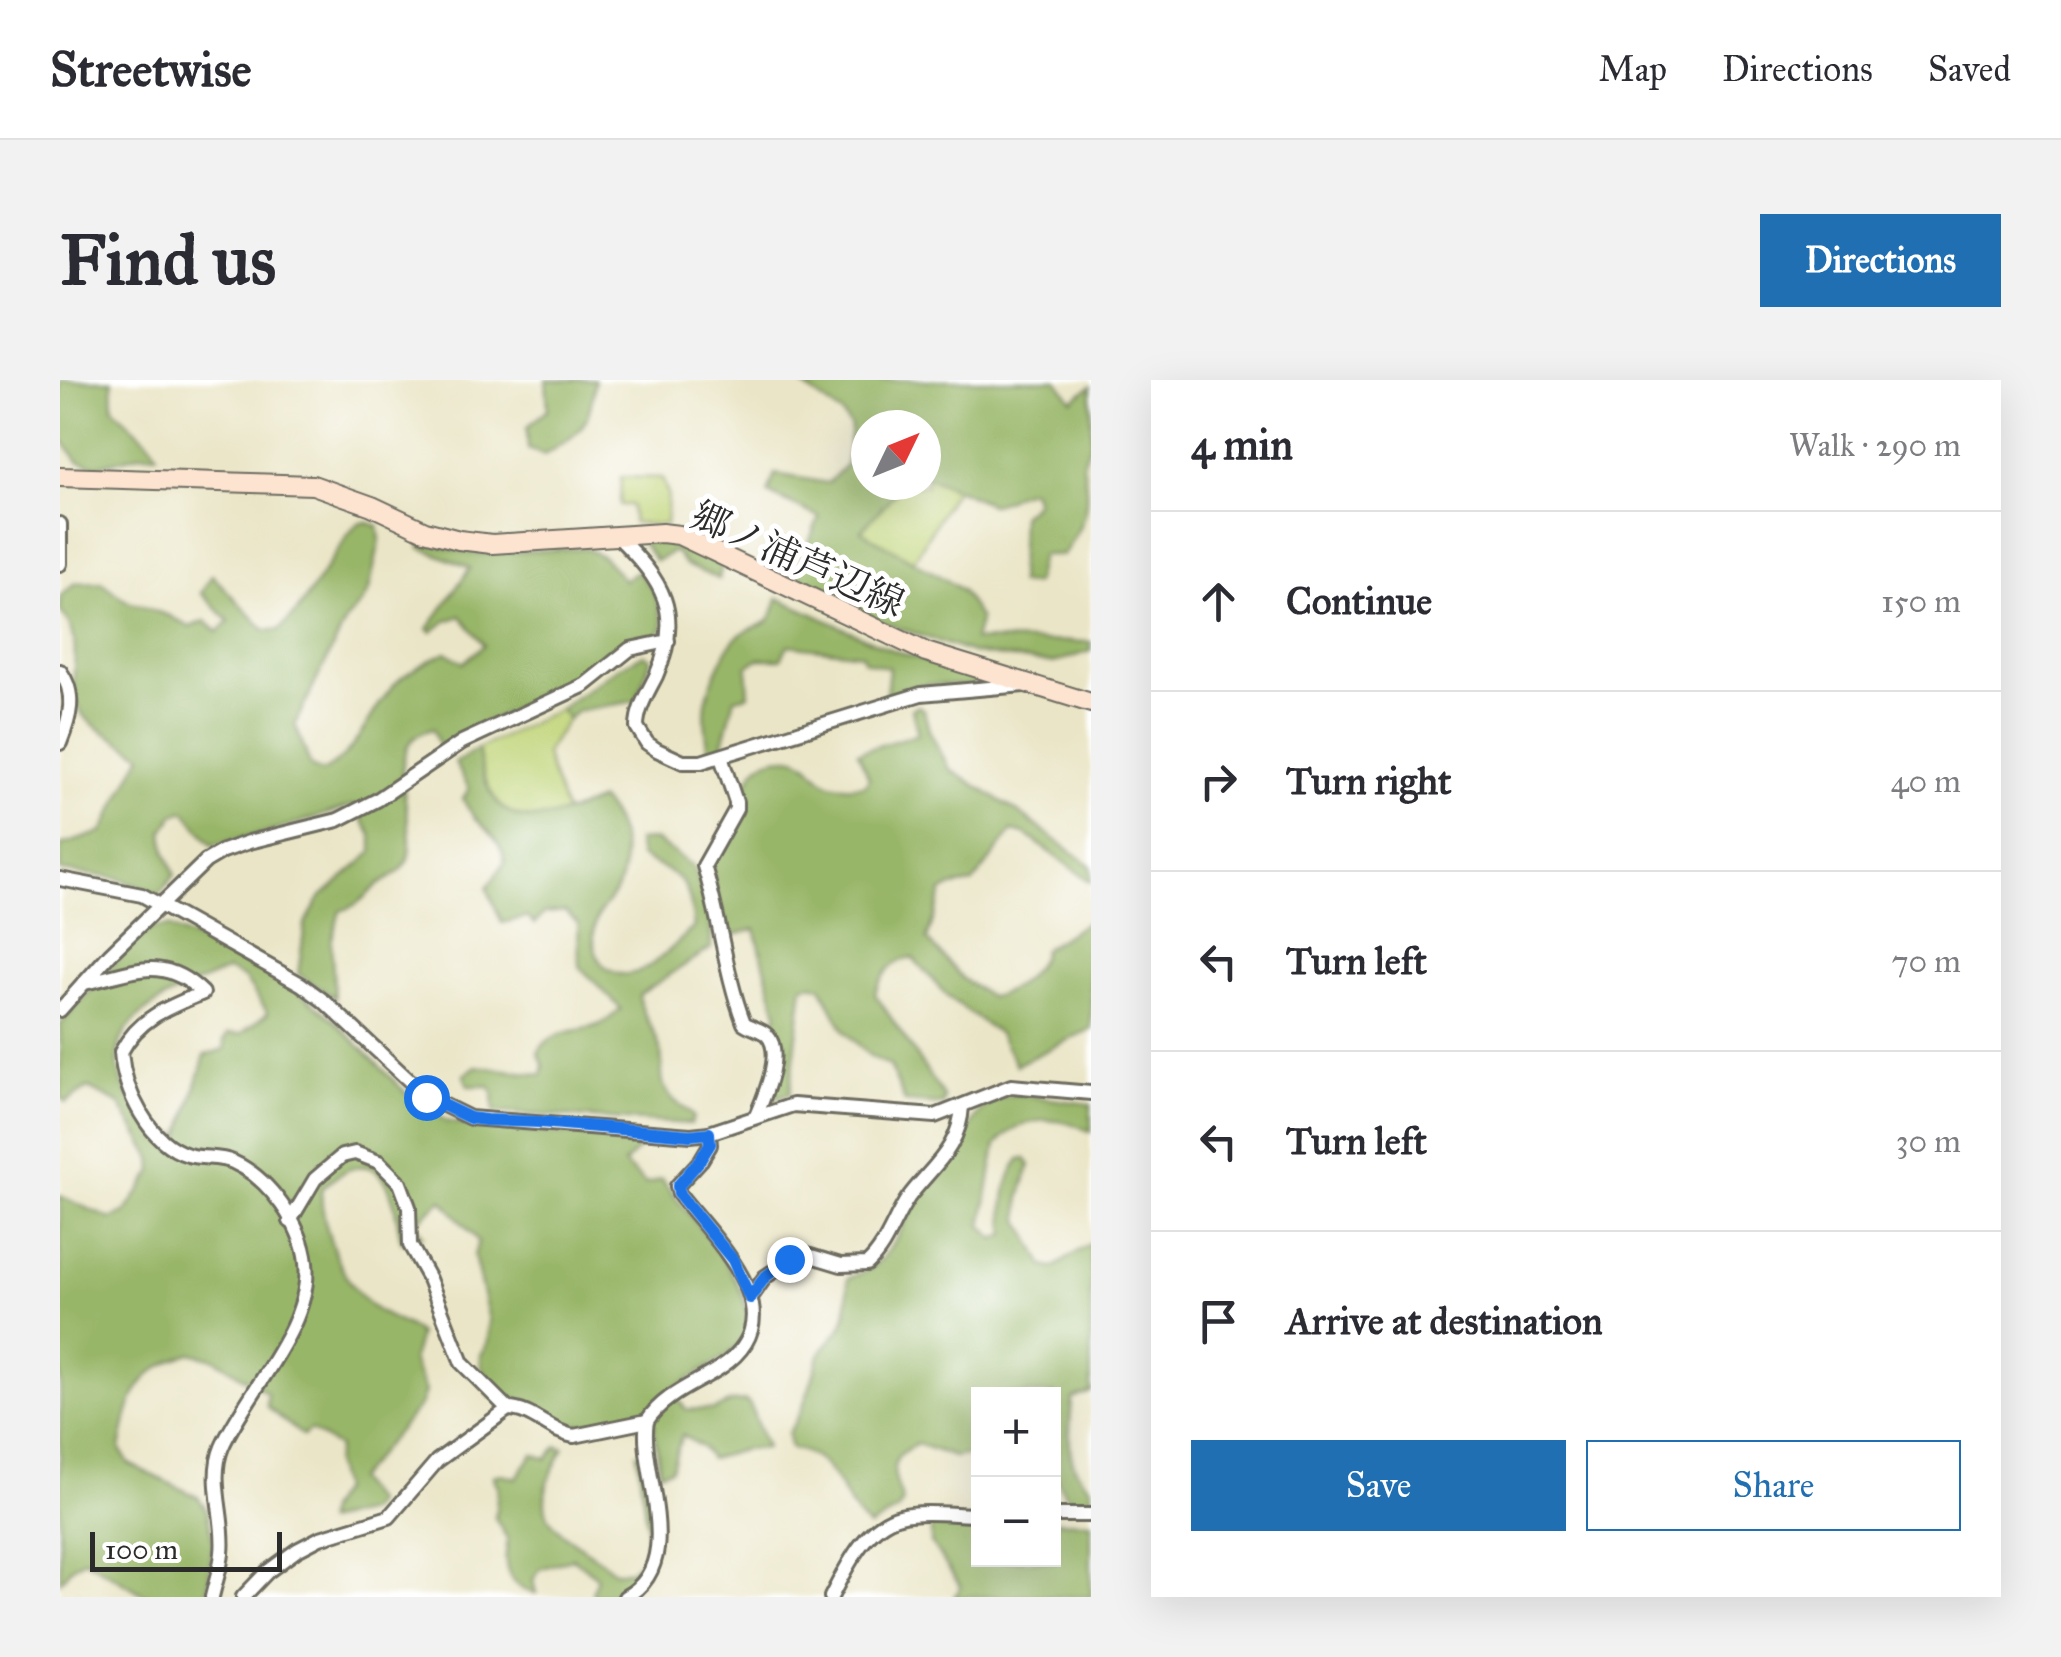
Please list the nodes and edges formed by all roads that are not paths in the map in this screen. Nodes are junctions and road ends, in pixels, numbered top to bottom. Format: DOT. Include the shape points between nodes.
graph roads {
  1 [pos="60,477"];
  2 [pos="60,524"];
  3 [pos="617,536"];
  4 [pos="60,564"];
  5 [pos="668,641"];
  6 [pos="60,671"];
  7 [pos="1031,684"];
  8 [pos="1091,704"];
  9 [pos="60,743"];
  10 [pos="721,758"];
  11 [pos="60,879"];
  12 [pos="160,906"];
  13 [pos="84,982"];
  14 [pos="60,1010"];
  15 [pos="1091,1092"];
  16 [pos="962,1106"];
  17 [pos="756,1116"];
  18 [pos="709,1133"];
  19 [pos="290,1221"];
  20 [pos="750,1298"];
  21 [pos="508,1409"];
  22 [pos="647,1421"];
  23 [pos="971,1515"];
  24 [pos="1061,1515"];
  25 [pos="1091,1515"];
  26 [pos="212,1597"];
  27 [pos="244,1597"];
  28 [pos="624,1597"];
  29 [pos="830,1597"];
  1 -- 3 [label="main road, 郷ノ浦芦辺線" via="313,485 425,531 492,544"];
  2 -- 4 [label="street"];
  3 -- 5 [label="street" via="662,592"];
  3 -- 7 [label="main road, 郷ノ浦芦辺線" via="679,535 926,652"];
  5 -- 10 [label="street" via="637,727 647,743 683,762"];
  5 -- 12 [label="street" via="630,650 585,685 462,742 348,815 223,851"];
  6 -- 9 [label="street" via="71,704"];
  7 -- 8 [label="main road, 郷ノ浦芦辺線"];
  7 -- 10 [label="street" via="921,694"];
  10 -- 17 [label="street" via="736,809 704,866 744,1023 772,1045"];
  11 -- 12 [label="street" via="123,890"];
  12 -- 13 [label="street"];
  12 -- 18 [label="street" via="312,992 444,1108 486,1120"];
  13 -- 14 [label="street"];
  13 -- 19 [label="street" via="163,968 203,994 157,1011 130,1034 121,1052 132,1094 168,1146 248,1170"];
  15 -- 16 [label="street" via="1011,1086"];
  16 -- 17 [label="street" via="935,1116 803,1104"];
  16 -- 20 [label="street" via="944,1160 909,1198 867,1264 851,1267 801,1253 765,1277"];
  17 -- 18 [label="street"];
  18 -- 20 [label="street" via="710,1144 678,1186 679,1194 733,1260"];
  19 -- 21 [label="street" via="315,1179 342,1156 364,1155 388,1169 406,1196 410,1244 462,1363"];
  19 -- 26 [label="street" via="306,1260 303,1302 218,1459 223,1552"];
  20 -- 22 [label="street" via="754,1326 748,1340"];
  21 -- 22 [label="street" via="574,1436"];
  21 -- 27 [label="street" via="436,1461 389,1517 297,1550"];
  22 -- 28 [label="street" via="658,1501 655,1550 646,1578"];
  23 -- 29 [label="street" via="910,1515 885,1523 856,1552"];
  24 -- 25 [label="street"];
}
